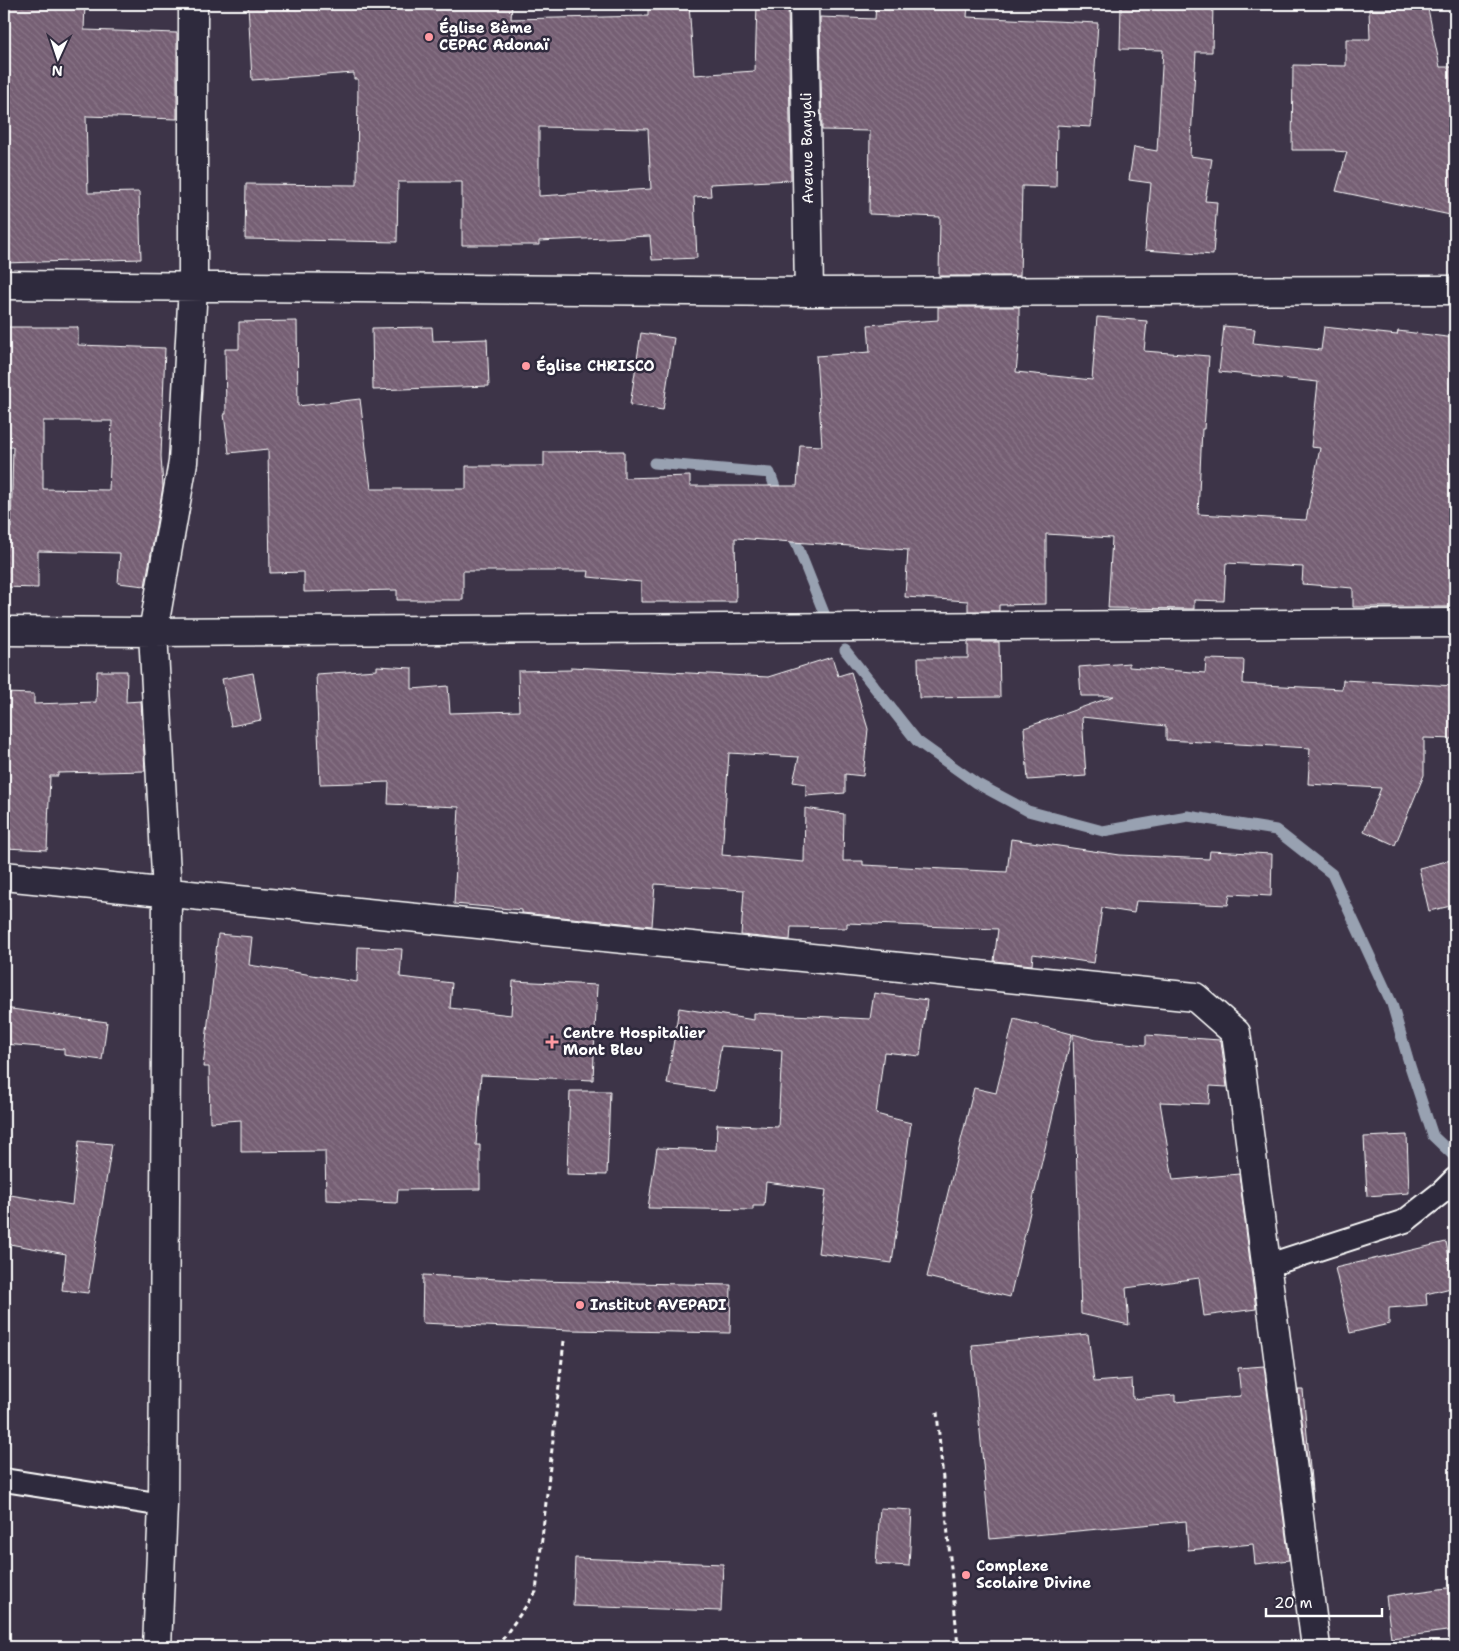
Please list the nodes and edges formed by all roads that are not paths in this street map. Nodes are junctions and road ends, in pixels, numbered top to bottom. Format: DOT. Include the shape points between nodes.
graph roads {
  1 [pos="193,4"];
  2 [pos="804,4"];
  3 [pos="4,285"];
  4 [pos="193,287"];
  5 [pos="1455,290"];
  6 [pos="809,292"];
  7 [pos="1455,623"];
  8 [pos="4,631"];
  9 [pos="153,632"];
  10 [pos="4,876"];
  11 [pos="167,893"];
  12 [pos="1449,1186"];
  13 [pos="1266,1266"];
  14 [pos="4,1480"];
  15 [pos="163,1505"];
  16 [pos="157,1647"];
  17 [pos="1316,1647"];
  1 -- 4 [label="street"];
  2 -- 6 [label="street, Avenue Banyali"];
  3 -- 4 [label="street"];
  4 -- 6 [label="street"];
  4 -- 9 [label="street" via="183,462"];
  5 -- 6 [label="street"];
  7 -- 9 [label="street"];
  8 -- 9 [label="street"];
  9 -- 11 [label="street"];
  10 -- 11 [label="street"];
  11 -- 13 [label="street" via="1195,997 1236,1034"];
  11 -- 15 [label="street"];
  12 -- 13 [label="lane" via="1405,1221"];
  13 -- 17 [label="street"];
  14 -- 15 [label="lane"];
  15 -- 16 [label="street"];
}
